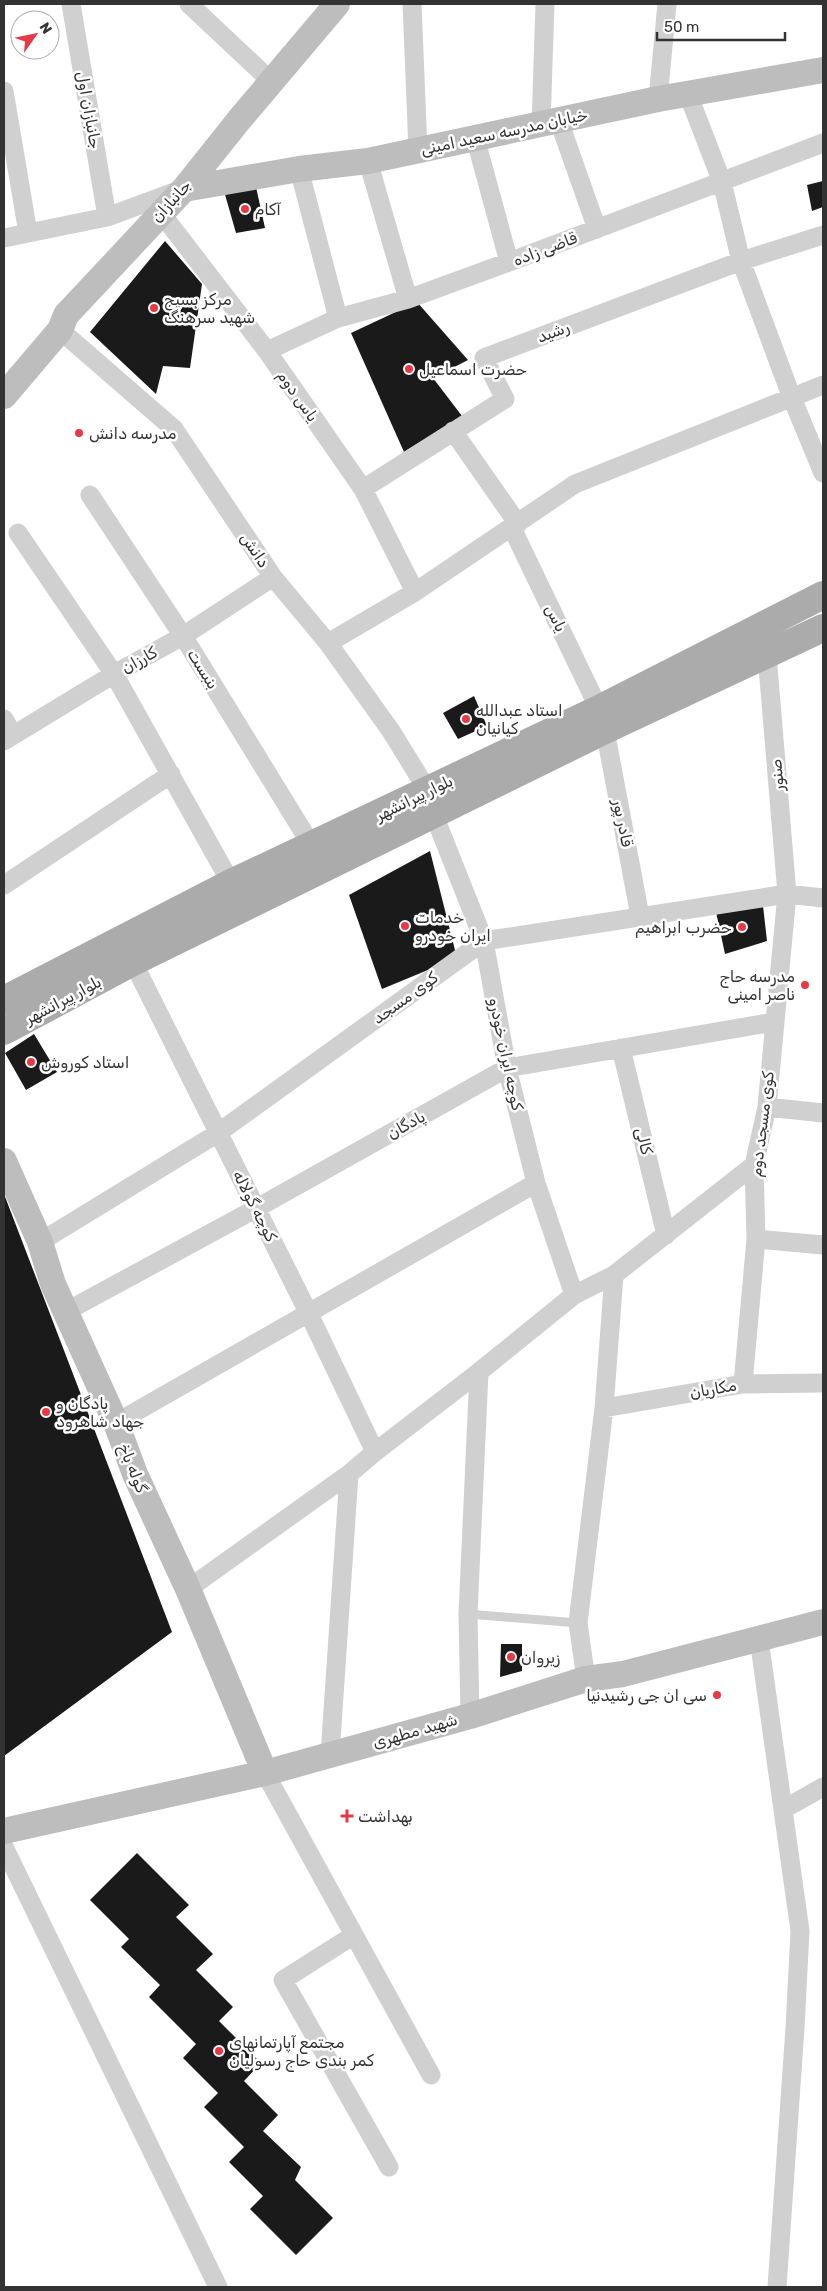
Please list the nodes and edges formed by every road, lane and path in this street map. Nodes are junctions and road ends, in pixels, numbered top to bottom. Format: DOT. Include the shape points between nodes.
graph roads {
  1 [pos="71,4"];
  2 [pos="189,4"];
  3 [pos="338,4"];
  4 [pos="412,4"];
  5 [pos="545,4"];
  6 [pos="667,4"];
  7 [pos="823,70"];
  8 [pos="271,81"];
  9 [pos="4,91"];
  10 [pos="688,94"];
  11 [pos="658,99"];
  12 [pos="550,123"];
  13 [pos="475,137"];
  14 [pos="823,143"];
  15 [pos="418,150"];
  16 [pos="368,161"];
  17 [pos="299,169"];
  18 [pos="722,182"];
  19 [pos="184,189"];
  20 [pos="161,213"];
  21 [pos="107,217"];
  22 [pos="597,230"];
  23 [pos="28,233"];
  24 [pos="823,235"];
  25 [pos="4,238"];
  26 [pos="742,261"];
  27 [pos="509,262"];
  28 [pos="408,299"];
  29 [pos="338,318"];
  30 [pos="60,330"];
  31 [pos="267,351"];
  32 [pos="823,385"];
  33 [pos="4,396"];
  34 [pos="792,398"];
  35 [pos="454,431"];
  36 [pos="823,473"];
  37 [pos="363,488"];
  38 [pos="90,495"];
  39 [pos="515,526"];
  40 [pos="18,533"];
  41 [pos="273,577"];
  42 [pos="415,592"];
  43 [pos="823,595"];
  44 [pos="823,628"];
  45 [pos="183,636"];
  46 [pos="328,643"];
  47 [pos="767,655"];
  48 [pos="114,674"];
  49 [pos="602,719"];
  50 [pos="7,731"];
  51 [pos="171,774"];
  52 [pos="431,803"];
  53 [pos="312,846"];
  54 [pos="232,883"];
  55 [pos="4,885"];
  56 [pos="787,894"];
  57 [pos="823,898"];
  58 [pos="640,916"];
  59 [pos="484,940"];
  60 [pos="133,962"];
  61 [pos="4,1000"];
  62 [pos="774,1022"];
  63 [pos="4,1031"];
  64 [pos="621,1048"];
  65 [pos="507,1068"];
  66 [pos="767,1107"];
  67 [pos="823,1113"];
  68 [pos="218,1133"];
  69 [pos="4,1162"];
  70 [pos="754,1165"];
  71 [pos="536,1183"];
  72 [pos="257,1208"];
  73 [pos="666,1235"];
  74 [pos="756,1239"];
  75 [pos="40,1242"];
  76 [pos="823,1244"];
  77 [pos="614,1276"];
  78 [pos="574,1295"];
  79 [pos="67,1311"];
  80 [pos="309,1314"];
  81 [pos="480,1372"];
  82 [pos="823,1383"];
  83 [pos="743,1384"];
  84 [pos="604,1408"];
  85 [pos="116,1423"];
  86 [pos="375,1452"];
  87 [pos="349,1474"];
  88 [pos="188,1589"];
  89 [pos="468,1614"];
  90 [pos="823,1622"];
  91 [pos="578,1623"];
  92 [pos="759,1639"];
  93 [pos="586,1679"];
  94 [pos="470,1716"];
  95 [pos="330,1755"];
  96 [pos="265,1773"];
  97 [pos="823,1788"];
  98 [pos="784,1809"];
  99 [pos="4,1831"];
  100 [pos="4,1847"];
  101 [pos="354,1935"];
  102 [pos="430,2074"];
  103 [pos="389,2167"];
  104 [pos="218,2287"];
  105 [pos="777,2287"];
  1 -- 21 [label="street, جانبازان اول"];
  2 -- 8 [label="street"];
  3 -- 8 [label="street, جانبازان"];
  4 -- 15 [label="street"];
  5 -- 12 [label="street"];
  6 -- 11 [label="street"];
  7 -- 10 [label="street, خیابان مدرسه سعید امینی"];
  8 -- 19 [label="street, جانبازان"];
  9 -- 23 [label="street"];
  10 -- 11 [label="street, خیابان مدرسه سعید امینی"];
  10 -- 18 [label="street"];
  11 -- 12 [label="street, خیابان مدرسه سعید امینی"];
  12 -- 13 [label="street, خیابان مدرسه سعید امینی"];
  12 -- 22 [label="street"];
  13 -- 15 [label="street, خیابان مدرسه سعید امینی"];
  13 -- 27 [label="street"];
  14 -- 18 [label="street, قاضی زاده"];
  15 -- 16 [label="street, خیابان مدرسه سعید امینی"];
  16 -- 17 [label="street, خیابان مدرسه سعید امینی"];
  16 -- 28 [label="street"];
  17 -- 19 [label="street, خیابان مدرسه سعید امینی"];
  17 -- 29 [label="street"];
  18 -- 22 [label="street, قاضی زاده"];
  18 -- 26 [label="street"];
  19 -- 20 [label="street, جانبازان"];
  19 -- 21 [label="street"];
  20 -- 30 [label="street, جانبازان" via="66,315"];
  20 -- 31 [label="street, یاس دوم"];
  21 -- 23 [label="street"];
  22 -- 27 [label="street, قاضی زاده"];
  23 -- 25 [label="street"];
  24 -- 26 [label="street, رشید"];
  26 -- 34 [label="street"];
  26 -- 35 [label="street, رشید" via="484,358 505,399"];
  27 -- 28 [label="street, قاضی زاده"];
  28 -- 29 [label="street, قاضی زاده"];
  29 -- 31 [label="street, قاضی زاده"];
  30 -- 33 [label="street, جانبازان"];
  30 -- 41 [label="street, دانش" via="174,429"];
  31 -- 37 [label="street, یاس دوم"];
  32 -- 34 [label="street"];
  34 -- 36 [label="street"];
  34 -- 39 [label="street" via="575,484"];
  35 -- 37 [label="street, رشید"];
  35 -- 39 [label="street, یاس"];
  37 -- 42 [label="street, یاس دوم"];
  38 -- 45 [label="street, بنبست"];
  39 -- 42 [label="street"];
  39 -- 49 [label="street, یاس"];
  40 -- 48 [label="street"];
  41 -- 45 [label="street, کارزان"];
  41 -- 46 [label="street, دانش"];
  42 -- 46 [label="street"];
  43 -- 49 [label="main road, بلوار پیرانشهر"];
  44 -- 47 [label="main road, بلوار پیرانشهر"];
  45 -- 48 [label="street, کارزان"];
  45 -- 53 [label="street, بنبست"];
  46 -- 52 [label="street, دانش" via="391,731"];
  47 -- 49 [label="main road, بلوار پیرانشهر"];
  47 -- 56 [label="street, صنور"];
  48 -- 50 [label="street, کارزان"];
  48 -- 51 [label="street"];
  49 -- 52 [label="main road, بلوار پیرانشهر"];
  49 -- 58 [label="street, قادر پور"];
  51 -- 54 [label="street"];
  51 -- 55 [label="street"];
  52 -- 53 [label="main road, بلوار پیرانشهر"];
  52 -- 59 [label="street, کوچه ایران خودرو"];
  52 -- 60 [label="main road, بلوار پیرانشهر"];
  53 -- 54 [label="main road, بلوار پیرانشهر"];
  54 -- 61 [label="main road, بلوار پیرانشهر"];
  56 -- 57 [label="street, کوی مسجد"];
  56 -- 58 [label="street, کوی مسجد"];
  56 -- 62 [label="street, کوی مسجد دوم"];
  58 -- 59 [label="street, کوی مسجد"];
  59 -- 65 [label="street, کوچه ایران خودرو"];
  59 -- 68 [label="street, کوی مسجد"];
  60 -- 63 [label="main road, بلوار پیرانشهر"];
  60 -- 68 [label="street, کوچه گولاله"];
  62 -- 64 [label="street, پادگان"];
  62 -- 66 [label="street, کوی مسجد دوم"];
  64 -- 65 [label="street, پادگان"];
  64 -- 73 [label="street, کالی"];
  65 -- 71 [label="street, کوچه ایران خودرو"];
  65 -- 72 [label="street, پادگان"];
  66 -- 67 [label="street"];
  66 -- 70 [label="street, کوی مسجد دوم"];
  68 -- 72 [label="street, کوچه گولاله"];
  68 -- 75 [label="street, کوی مسجد"];
  69 -- 75 [label="street, گوله باخ"];
  70 -- 73 [label="street"];
  70 -- 74 [label="street, کوی مسجد دوم"];
  71 -- 78 [label="street, کوچه ایران خودرو"];
  71 -- 80 [label="street"];
  72 -- 79 [label="street, پادگان"];
  72 -- 80 [label="street, کوچه گولاله"];
  73 -- 77 [label="street"];
  74 -- 76 [label="street"];
  74 -- 83 [label="street, کوی مسجد دوم"];
  75 -- 79 [label="street, گوله باخ" via="53,1284"];
  77 -- 78 [label="street"];
  77 -- 84 [label="street"];
  78 -- 81 [label="street"];
  79 -- 85 [label="street, گوله باخ"];
  80 -- 85 [label="street"];
  80 -- 86 [label="street, کوچه گولاله"];
  81 -- 86 [label="street"];
  81 -- 89 [label="street"];
  82 -- 83 [label="street, مکاریان"];
  83 -- 84 [label="street, مکاریان"];
  84 -- 91 [label="street"];
  85 -- 88 [label="street, گوله باخ" via="135,1474"];
  86 -- 87 [label="street"];
  87 -- 88 [label="street"];
  87 -- 95 [label="street"];
  88 -- 96 [label="street, گوله باخ"];
  89 -- 91 [label="lane"];
  89 -- 94 [label="street"];
  90 -- 92 [label="street, شهید مطهری"];
  91 -- 93 [label="street"];
  92 -- 93 [label="street, شهید مطهری" via="622,1674"];
  92 -- 98 [label="street"];
  93 -- 94 [label="street, شهید مطهری"];
  94 -- 95 [label="street, شهید مطهری"];
  95 -- 96 [label="street, شهید مطهری"];
  96 -- 99 [label="street, شهید مطهری"];
  96 -- 101 [label="street"];
  97 -- 98 [label="street"];
  98 -- 105 [label="street" via="800,1930"];
  100 -- 104 [label="street"];
  101 -- 102 [label="street"];
  101 -- 103 [label="street" via="283,1980"];
}
